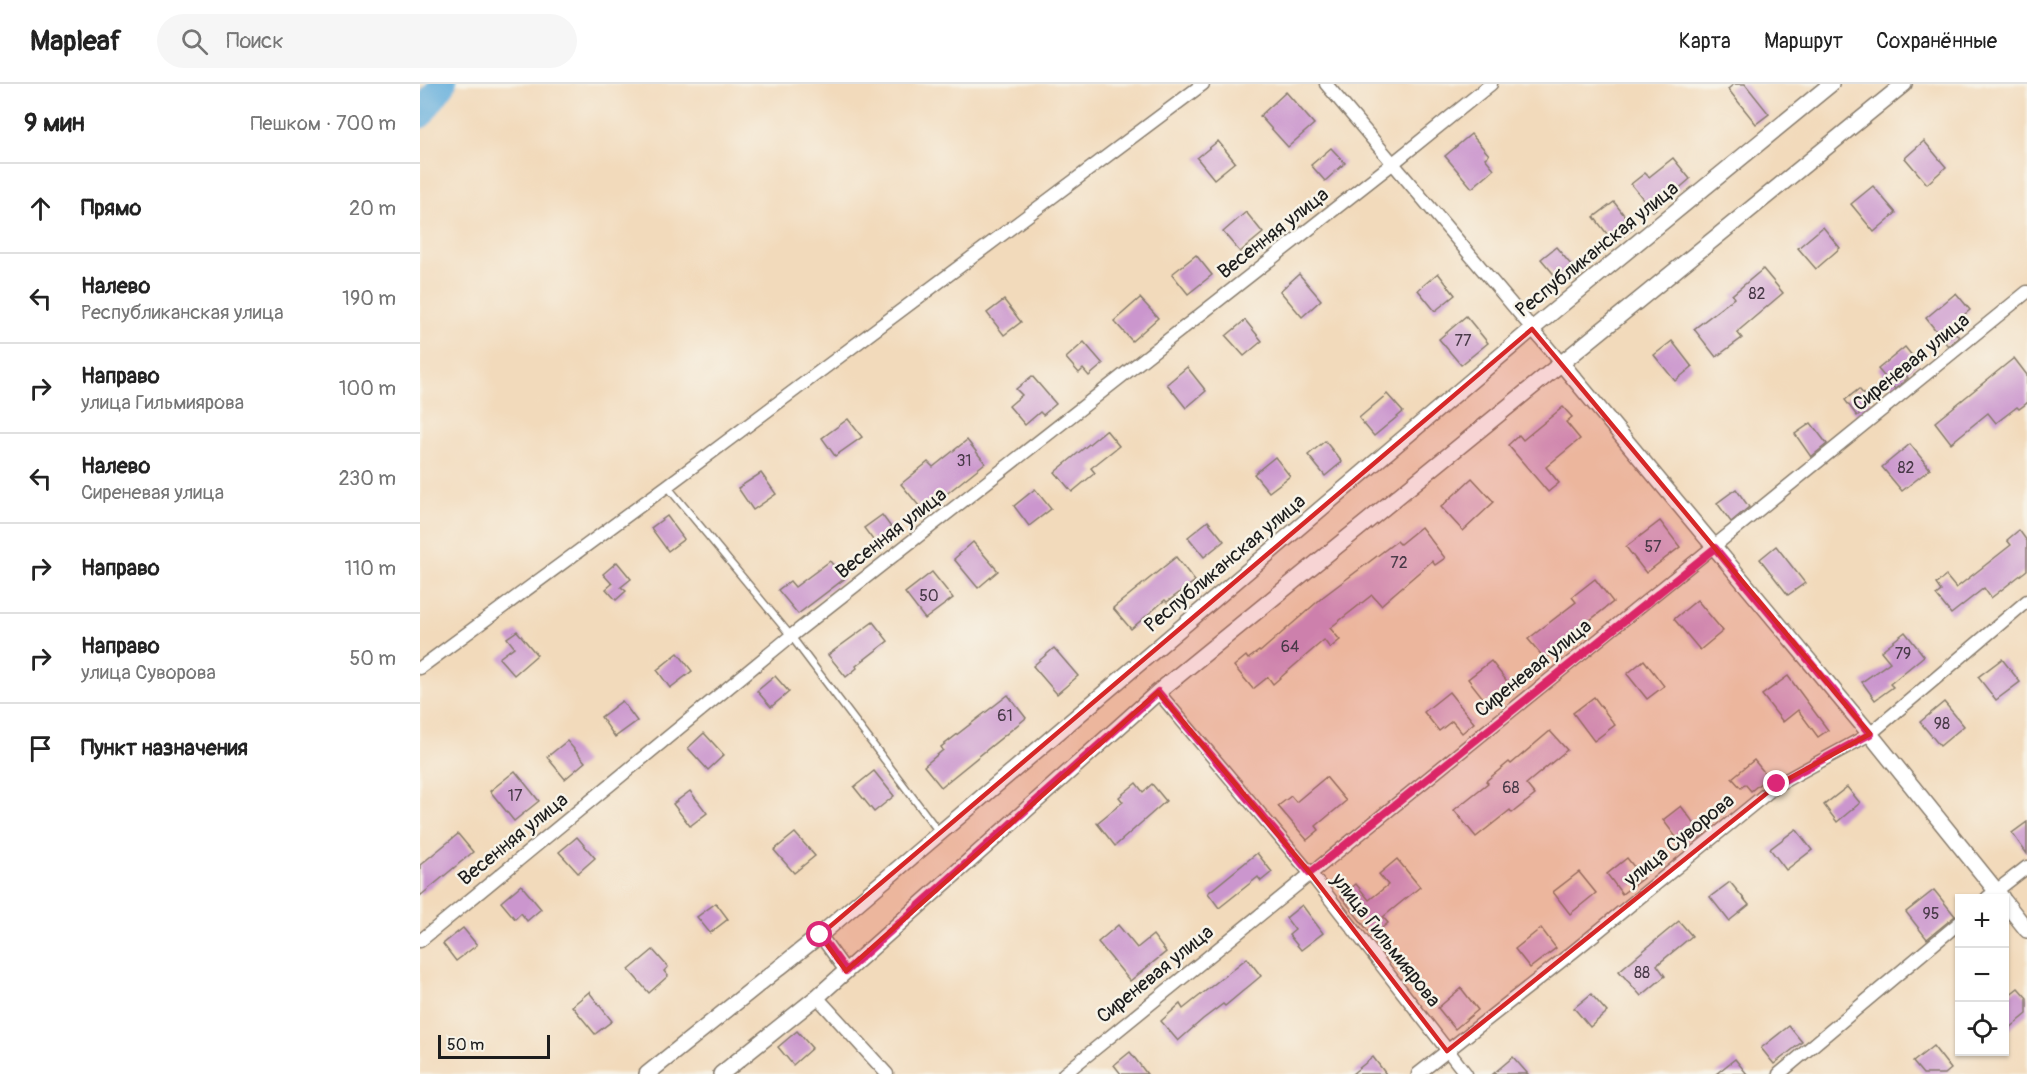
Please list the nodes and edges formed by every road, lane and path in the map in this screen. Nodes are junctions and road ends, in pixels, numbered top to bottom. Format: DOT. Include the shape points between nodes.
graph roads {
  1 [pos="1203,84"];
  2 [pos="1326,84"];
  3 [pos="1491,84"];
  4 [pos="1831,84"];
  5 [pos="1904,84"];
  6 [pos="1392,164"];
  7 [pos="2027,292"];
  8 [pos="1532,330"];
  9 [pos="1562,364"];
  10 [pos="667,486"];
  11 [pos="1715,548"];
  12 [pos="2027,601"];
  13 [pos="790,636"];
  14 [pos="420,668"];
  15 [pos="1158,692"];
  16 [pos="1870,734"];
  17 [pos="940,833"];
  18 [pos="2027,867"];
  19 [pos="1310,873"];
  20 [pos="1996,894"];
  21 [pos="2001,894"];
  22 [pos="2009,910"];
  23 [pos="1955,925"];
  24 [pos="2027,930"];
  25 [pos="820,935"];
  26 [pos="420,940"];
  27 [pos="846,971"];
  28 [pos="817,997"];
  29 [pos="1447,1051"];
  30 [pos="647,1074"];
  31 [pos="721,1074"];
  32 [pos="887,1074"];
  33 [pos="1064,1074"];
  34 [pos="1418,1074"];
  35 [pos="1466,1074"];
  36 [pos="1779,1074"];
  1 -- 10 [label="street"];
  2 -- 6 [label="street"];
  3 -- 6 [label="street, Весенняя улица"];
  4 -- 8 [label="street, Республиканская улица"];
  5 -- 9 [label="street"];
  6 -- 8 [label="street"];
  6 -- 13 [label="street, Весенняя улица"];
  7 -- 11 [label="street, Сиреневая улица"];
  8 -- 9 [label="street"];
  8 -- 17 [label="street, Республиканская улица"];
  9 -- 11 [label="street"];
  9 -- 15 [label="street"];
  10 -- 13 [label="lane"];
  10 -- 14 [label="street"];
  11 -- 16 [label="street"];
  11 -- 19 [label="street, Сиреневая улица"];
  12 -- 16 [label="street, улица Суворова"];
  13 -- 17 [label="lane"];
  13 -- 26 [label="street, Весенняя улица"];
  15 -- 19 [label="street, улица Гильмиярова"];
  15 -- 27 [label="street"];
  16 -- 20 [label="street"];
  16 -- 29 [label="street, улица Суворова" via="1777,784"];
  17 -- 25 [label="street, Республиканская улица"];
  18 -- 21 [label="street"];
  19 -- 29 [label="street, улица Гильмиярова"];
  19 -- 33 [label="street, Сиреневая улица"];
  22 -- 24 [label="street"];
  23 -- 36 [label="street"];
  25 -- 27 [label="street"];
  25 -- 30 [label="street, Республиканская улица"];
  27 -- 28 [label="street"];
  28 -- 31 [label="street"];
  28 -- 32 [label="street"];
  29 -- 34 [label="street, улица Суворова"];
  29 -- 35 [label="street, улица Гильмиярова"];
}
